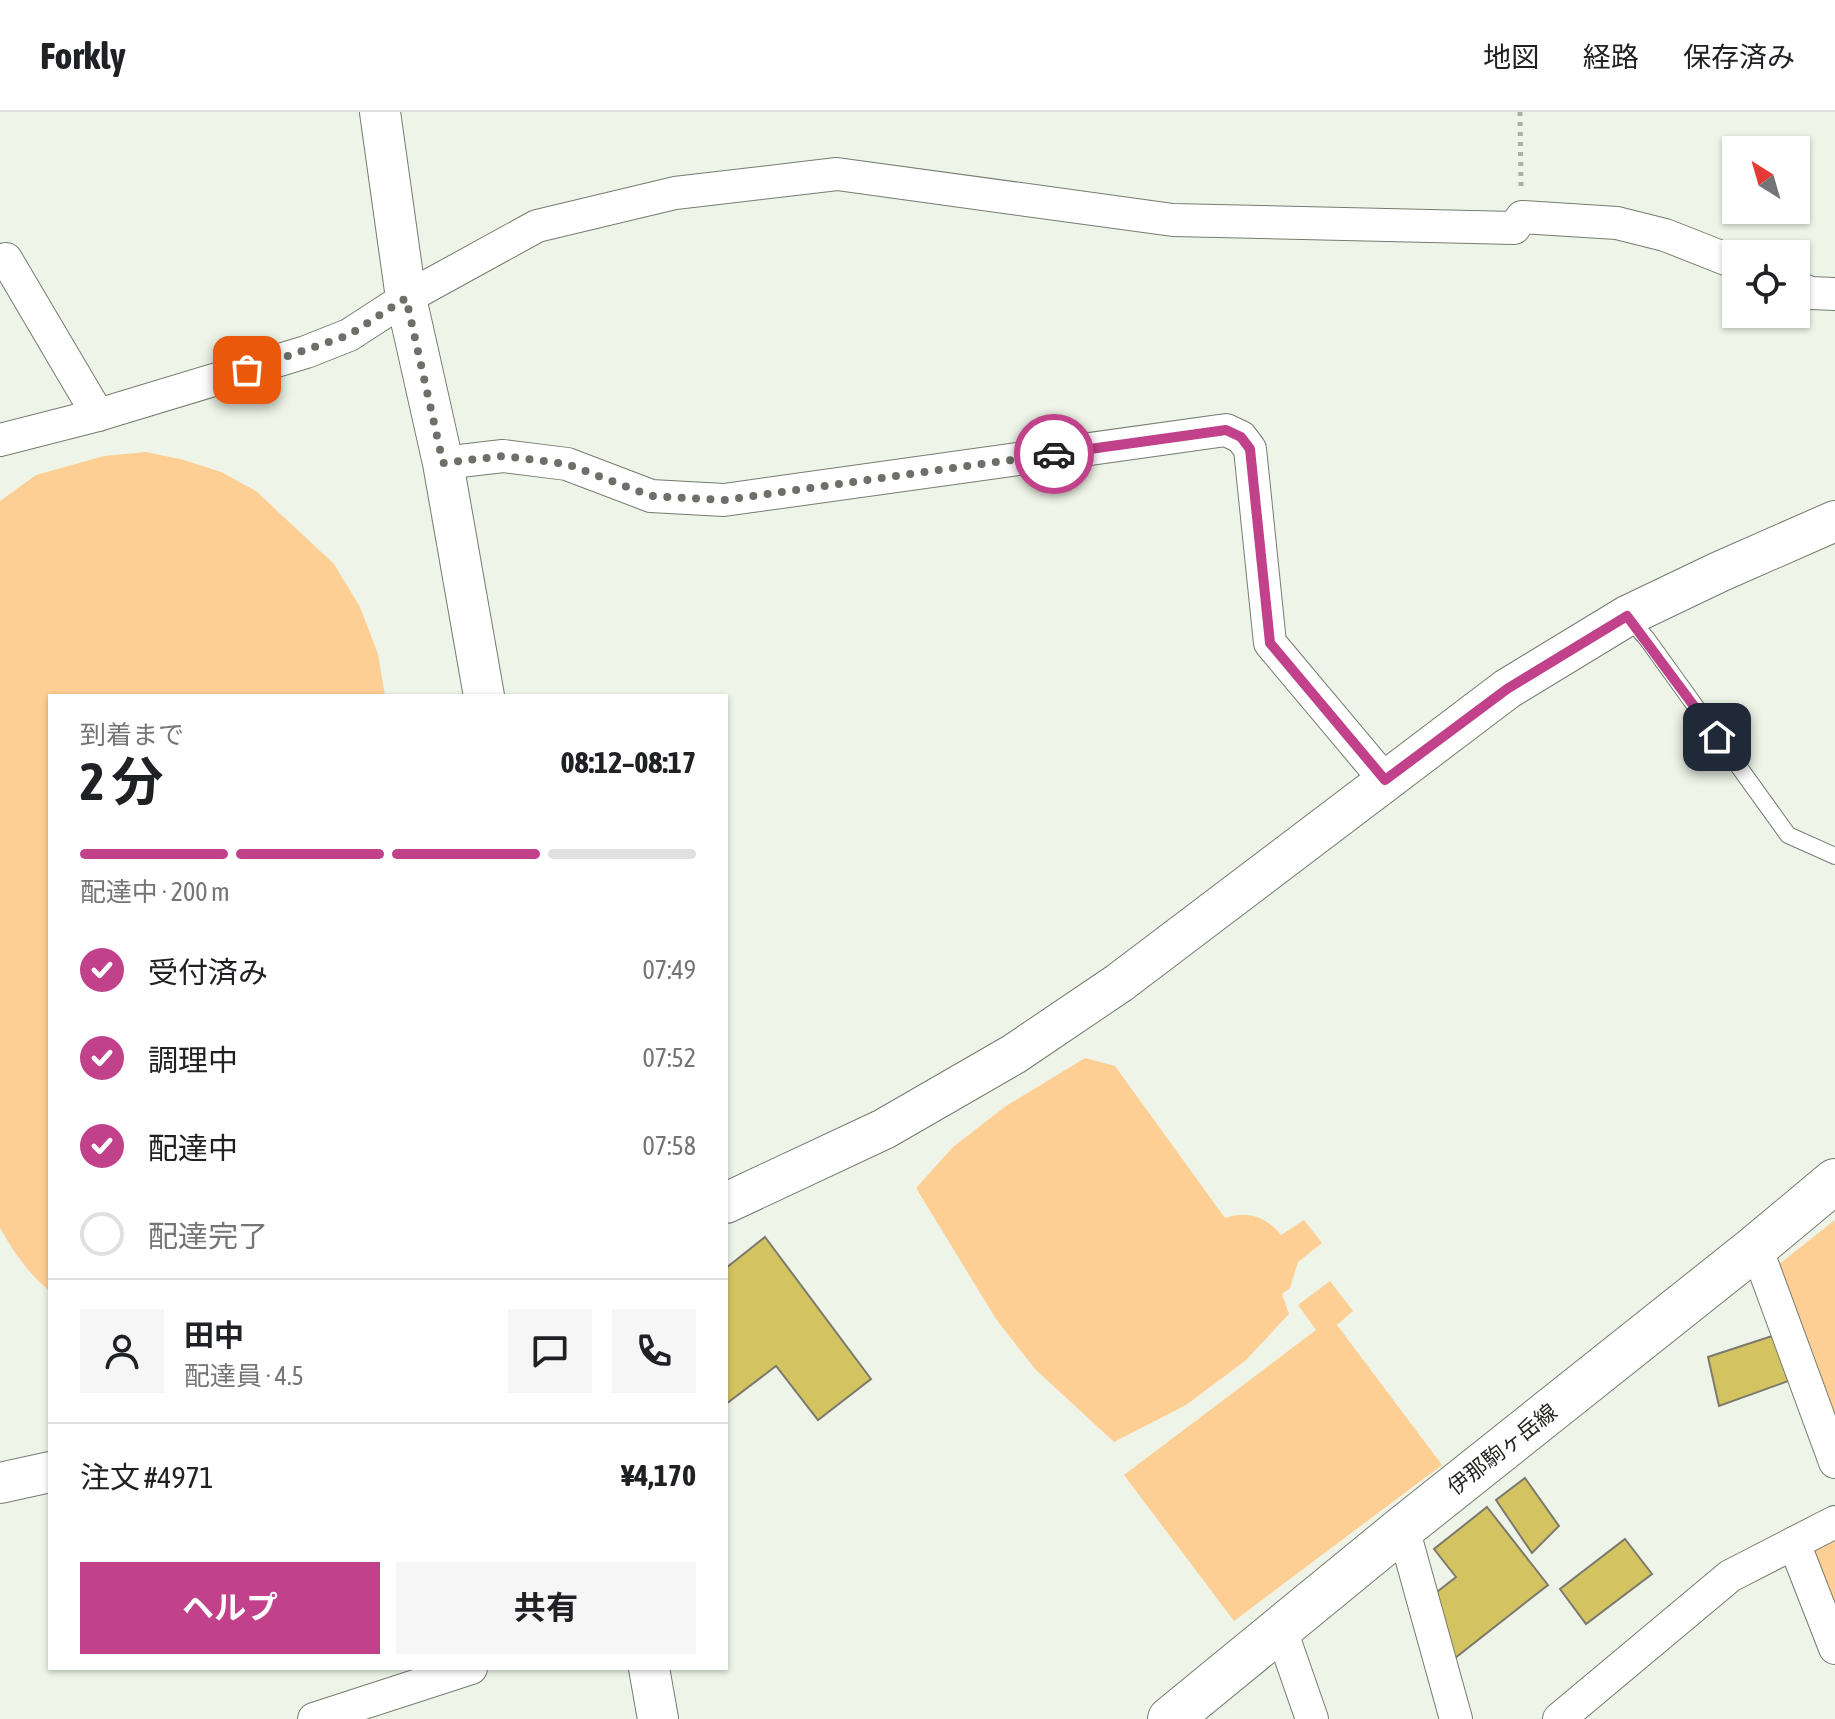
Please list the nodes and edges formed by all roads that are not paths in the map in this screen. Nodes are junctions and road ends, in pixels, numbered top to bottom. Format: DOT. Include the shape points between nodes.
graph roads {
  1 [pos="380,112"];
  2 [pos="1722,257"];
  3 [pos="6,259"];
  4 [pos="1810,293"];
  5 [pos="1835,294"];
  6 [pos="406,298"];
  7 [pos="98,415"];
  8 [pos="0,440"];
  9 [pos="443,463"];
  10 [pos="1835,521"];
  11 [pos="1627,616"];
  12 [pos="484,694"];
  13 [pos="1385,780"];
  14 [pos="1835,856"];
  15 [pos="1835,1181"];
  16 [pos="728,1202"];
  17 [pos="1756,1247"];
  18 [pos="1835,1462"];
  19 [pos="48,1472"];
  20 [pos="0,1483"];
  21 [pos="1835,1522"];
  22 [pos="1403,1528"];
  23 [pos="1794,1543"];
  24 [pos="1281,1630"];
  25 [pos="1835,1648"];
  26 [pos="465,1670"];
  27 [pos="649,1670"];
  28 [pos="314,1719"];
  29 [pos="658,1719"];
  30 [pos="1170,1719"];
  31 [pos="1312,1719"];
  32 [pos="1456,1719"];
  33 [pos="1559,1719"];
  1 -- 6 [label="street"];
  2 -- 6 [label="street" via="1617,223 1522,217 1514,228 1173,220 837,174 675,193 537,226"];
  3 -- 7 [label="street"];
  4 -- 5 [label="street"];
  6 -- 7 [label="street" via="335,341"];
  6 -- 9 [label="street"];
  7 -- 8 [label="street"];
  9 -- 12 [label="street"];
  9 -- 13 [label="street" via="503,456 567,464 651,496 724,500 1226,430 1250,449 1270,643"];
  10 -- 11 [label="street"];
  11 -- 13 [label="street" via="1507,689"];
  11 -- 14 [label="lane" via="1788,835"];
  13 -- 16 [label="street" via="1119,983 1014,1054 884,1129"];
  15 -- 17 [label="main road, 伊那駒ヶ岳線"];
  17 -- 18 [label="street"];
  17 -- 22 [label="main road, 伊那駒ヶ岳線"];
  19 -- 20 [label="street"];
  21 -- 23 [label="street"];
  22 -- 24 [label="main road, 伊那駒ヶ岳線"];
  22 -- 32 [label="street"];
  23 -- 25 [label="street"];
  23 -- 33 [label="street" via="1730,1576"];
  24 -- 30 [label="main road, 伊那駒ヶ岳線"];
  24 -- 31 [label="street"];
  26 -- 28 [label="street"];
  27 -- 29 [label="street"];
}
